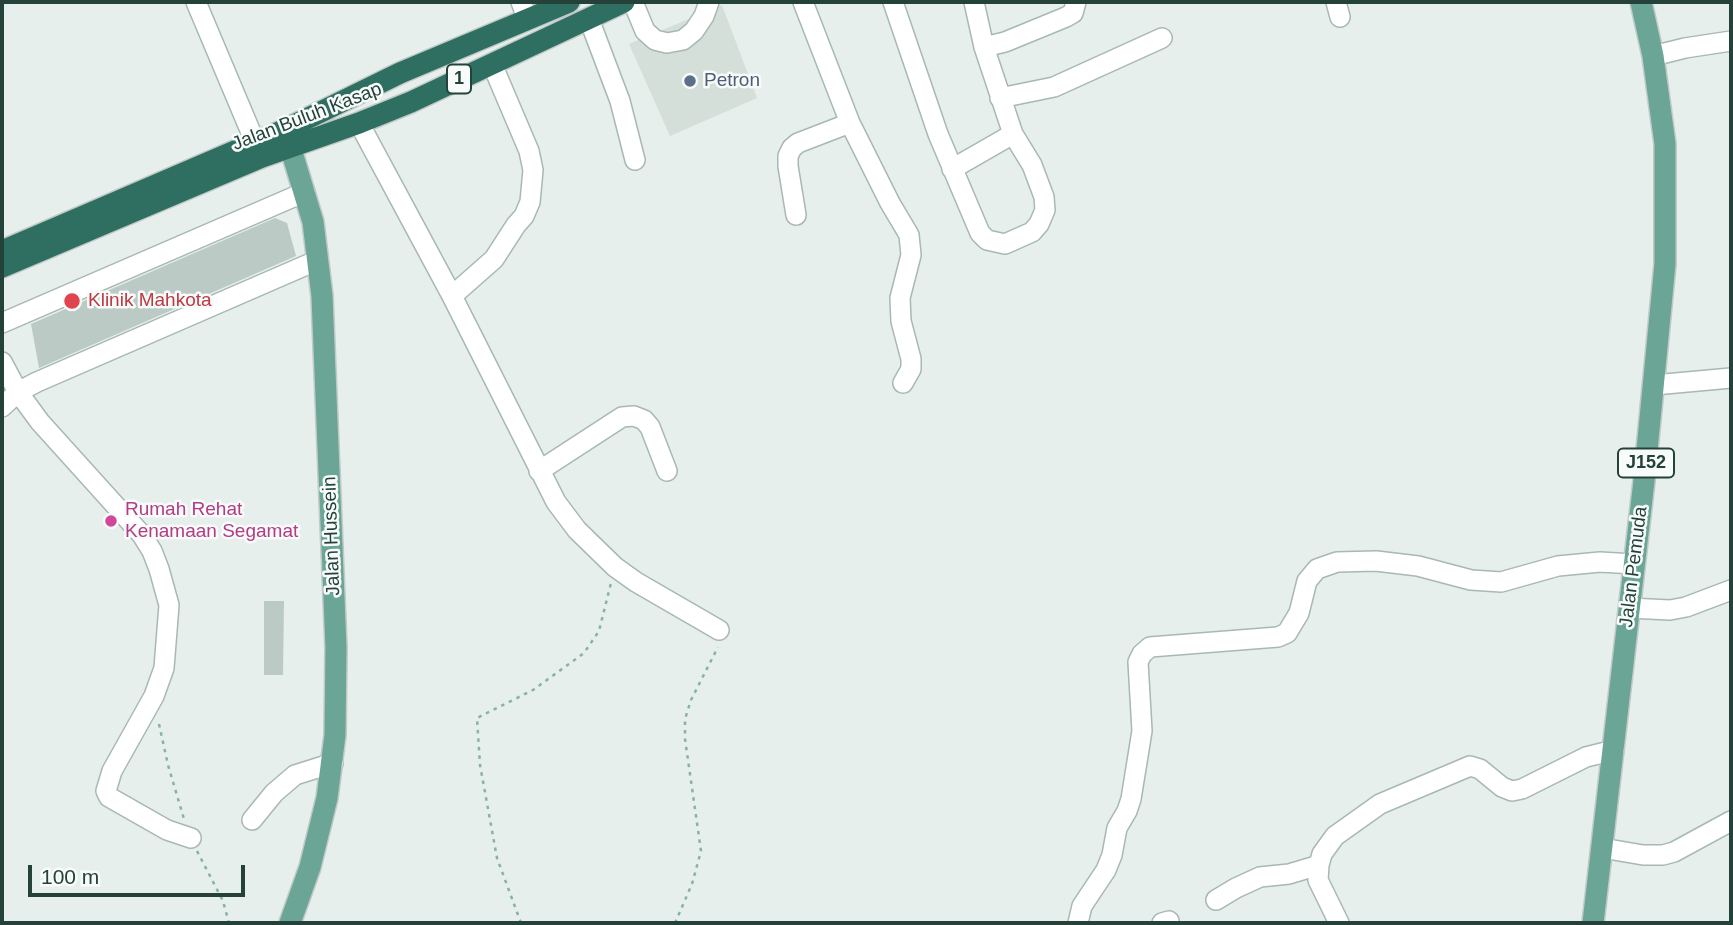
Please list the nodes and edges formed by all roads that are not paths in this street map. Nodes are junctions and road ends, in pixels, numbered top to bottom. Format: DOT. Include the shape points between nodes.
graph roads {
  1 [pos="196,2"];
  2 [pos="569,2"];
  3 [pos="624,2"];
  4 [pos="633,2"];
  5 [pos="709,2"];
  6 [pos="803,2"];
  7 [pos="892,2"];
  8 [pos="974,2"];
  9 [pos="1076,2"];
  10 [pos="1641,2"];
  11 [pos="525,11"];
  12 [pos="589,19"];
  13 [pos="1162,38"];
  14 [pos="1731,41"];
  15 [pos="984,47"];
  16 [pos="1653,56"];
  17 [pos="492,64"];
  18 [pos="400,73"];
  19 [pos="1000,98"];
  20 [pos="411,102"];
  21 [pos="359,123"];
  22 [pos="850,123"];
  23 [pos="1013,134"];
  24 [pos="255,142"];
  25 [pos="290,146"];
  26 [pos="635,160"];
  27 [pos="952,169"];
  28 [pos="305,192"];
  29 [pos="796,215"];
  30 [pos="2,251"];
  31 [pos="318,260"];
  32 [pos="2,267"];
  33 [pos="452,296"];
  34 [pos="2,324"];
  35 [pos="2,362"];
  36 [pos="1731,378"];
  37 [pos="903,383"];
  38 [pos="1654,384"];
  39 [pos="18,393"];
  40 [pos="2,407"];
  41 [pos="539,471"];
  42 [pos="667,471"];
  43 [pos="1634,564"];
  44 [pos="1731,590"];
  45 [pos="1629,608"];
  46 [pos="719,630"];
  47 [pos="1614,750"];
  48 [pos="332,763"];
  49 [pos="252,820"];
  50 [pos="1731,821"];
  51 [pos="191,838"];
  52 [pos="1602,848"];
  53 [pos="1319,865"];
  54 [pos="1216,901"];
  55 [pos="290,923"];
  56 [pos="1078,923"];
  57 [pos="1339,923"];
  58 [pos="1592,923"];
  1 -- 24 [label="street"];
  2 -- 11 [label="highway, Jalan Buluh Kasap / 1"];
  3 -- 12 [label="highway, Jalan Buluh Kasap / 1"];
  4 -- 5 [label="street" via="645,31 667,43 694,32"];
  6 -- 22 [label="street"];
  7 -- 27 [label="street"];
  8 -- 15 [label="street"];
  9 -- 15 [label="street" via="1066,18"];
  10 -- 16 [label="main road, Jalan Pemuda / J152"];
  11 -- 18 [label="highway, Jalan Buluh Kasap / 1"];
  12 -- 17 [label="highway, Jalan Buluh Kasap / 1"];
  12 -- 26 [label="street" via="620,101"];
  13 -- 19 [label="street" via="1054,87"];
  14 -- 16 [label="street"];
  15 -- 19 [label="street"];
  16 -- 38 [label="main road, Jalan Pemuda / J152" via="1667,180"];
  17 -- 20 [label="highway, Jalan Buluh Kasap / 1"];
  17 -- 33 [label="street" via="529,151 533,170 530,202 494,259"];
  18 -- 20 [label="highway"];
  18 -- 24 [label="highway, Jalan Buluh Kasap / 1"];
  19 -- 23 [label="street"];
  20 -- 21 [label="highway, Jalan Buluh Kasap / 1"];
  21 -- 25 [label="highway, Jalan Buluh Kasap / 1"];
  21 -- 33 [label="street"];
  22 -- 29 [label="street" via="792,148 788,166"];
  22 -- 37 [label="street" via="912,246 900,298 911,359"];
  23 -- 27 [label="street"];
  23 -- 27 [label="street" via="1040,180 1044,197 1045,210 1032,232 1005,244 987,240"];
  24 -- 30 [label="highway, Jalan Buluh Kasap / 1"];
  25 -- 28 [label="main road, Jalan Hussein"];
  25 -- 32 [label="highway, Jalan Buluh Kasap / 1"];
  28 -- 31 [label="main road, Jalan Hussein"];
  28 -- 34 [label="street"];
  31 -- 39 [label="street"];
  31 -- 48 [label="main road, Jalan Hussein" via="336,635"];
  33 -- 41 [label="street"];
  35 -- 39 [label="street"];
  36 -- 38 [label="street"];
  38 -- 43 [label="main road, Jalan Pemuda / J152"];
  39 -- 40 [label="street"];
  39 -- 51 [label="street" via="152,551 166,592 169,622 164,668 106,791 167,831"];
  41 -- 42 [label="street" via="622,417 634,416 650,427"];
  41 -- 46 [label="street" via="577,530 615,567"];
  43 -- 45 [label="main road, Jalan Pemuda / J152"];
  43 -- 56 [label="street" via="1558,566 1501,582 1471,580 1418,566 1337,562 1317,569 1307,581 1299,613 1287,633 1150,647 1138,662 1142,731 1128,811 1117,828 1106,870 1082,906"];
  44 -- 45 [label="street" via="1670,610"];
  45 -- 47 [label="main road, Jalan Pemuda / J152"];
  47 -- 52 [label="main road, Jalan Pemuda / J152"];
  47 -- 53 [label="street" via="1586,757 1512,791 1475,767 1462,769 1359,817 1328,844"];
  48 -- 49 [label="street" via="295,775"];
  48 -- 55 [label="main road, Jalan Hussein" via="322,822"];
  50 -- 52 [label="street" via="1662,856"];
  52 -- 58 [label="main road, Jalan Pemuda / J152"];
  53 -- 54 [label="street" via="1261,877"];
  53 -- 57 [label="street" via="1318,880"];
}
